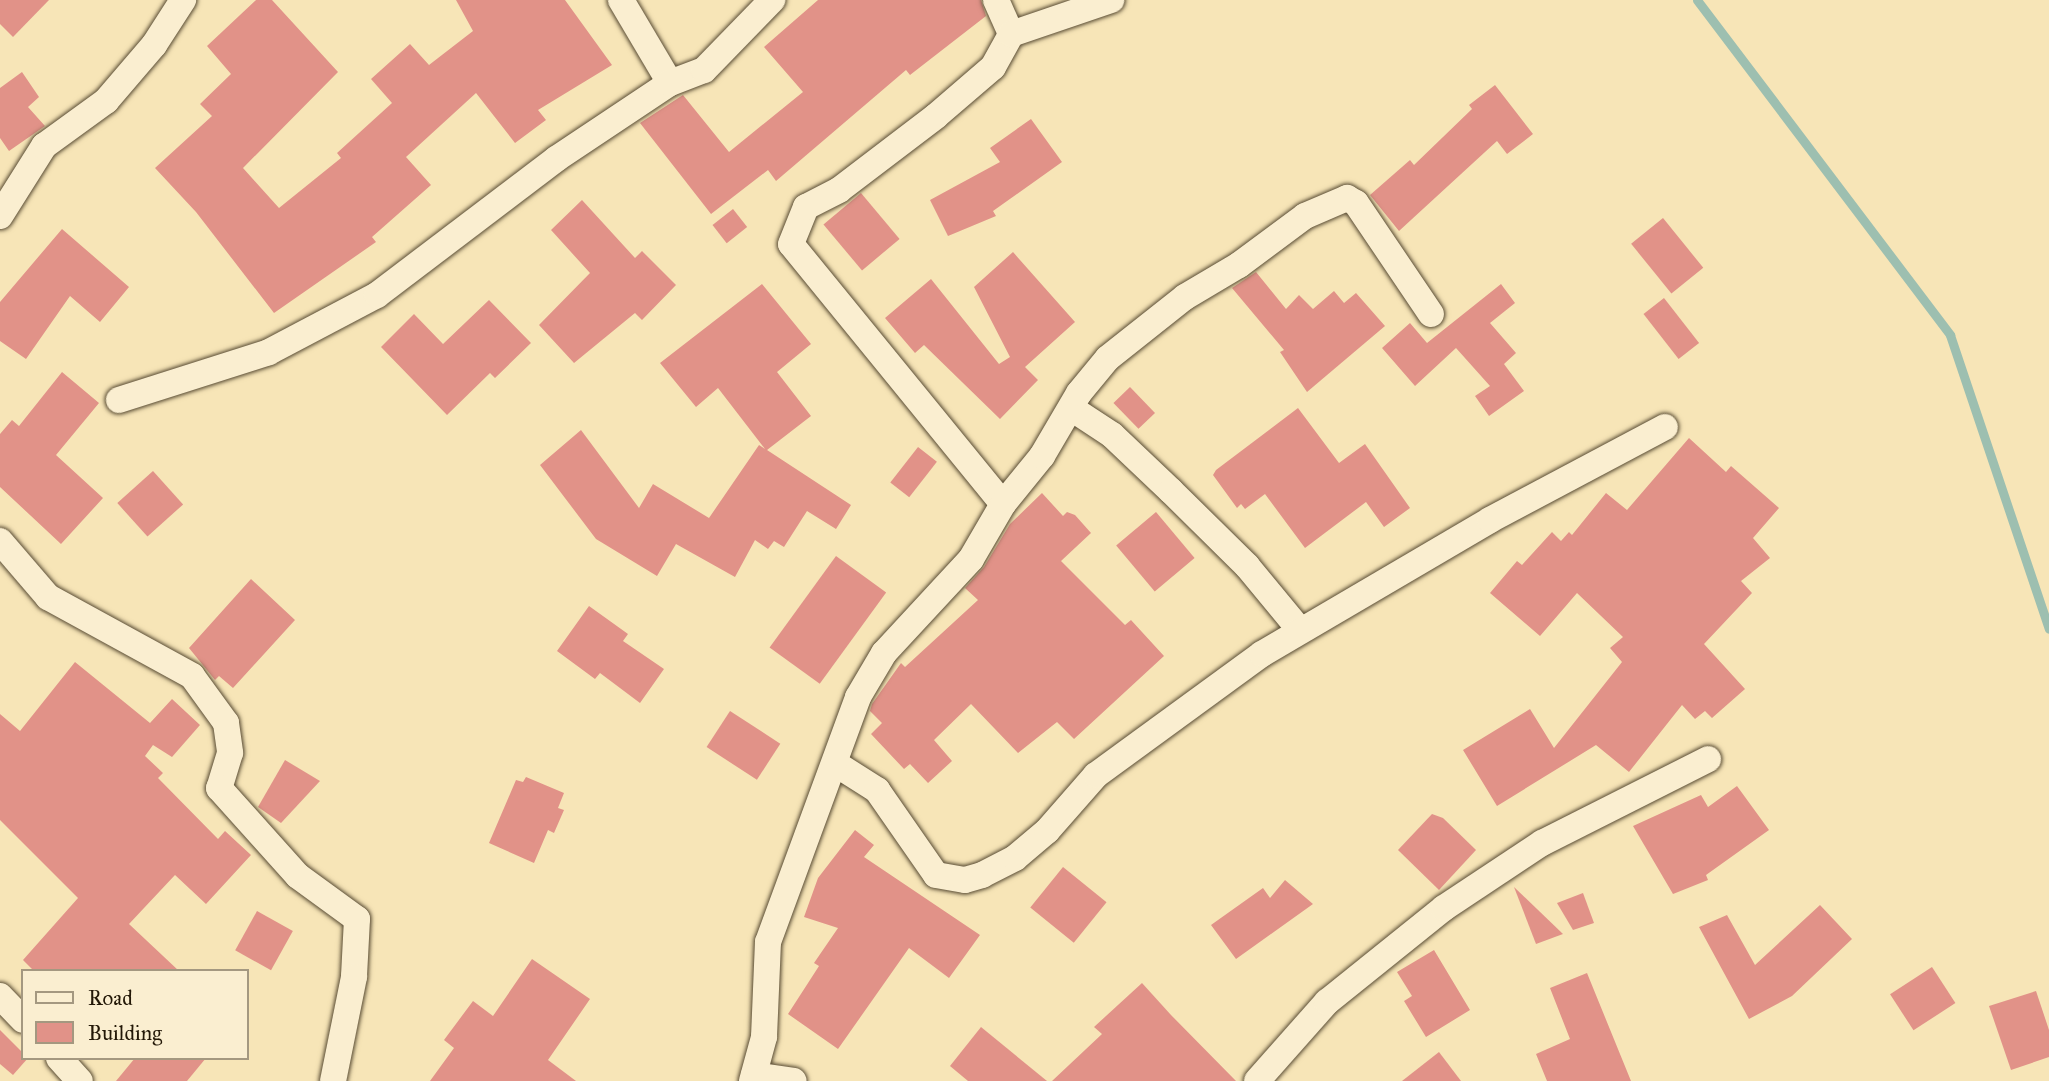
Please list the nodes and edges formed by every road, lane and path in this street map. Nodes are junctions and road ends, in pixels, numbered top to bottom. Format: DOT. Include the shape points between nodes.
graph roads {
  1 [pos="183,0"];
  2 [pos="621,0"];
  3 [pos="772,0"];
  4 [pos="996,0"];
  5 [pos="1111,0"];
  6 [pos="1011,34"];
  7 [pos="670,83"];
  8 [pos="0,215"];
  9 [pos="1431,314"];
  10 [pos="119,400"];
  11 [pos="1071,408"];
  12 [pos="1665,427"];
  13 [pos="1003,504"];
  14 [pos="0,541"];
  15 [pos="1300,630"];
  16 [pos="1708,759"];
  17 [pos="836,764"];
  18 [pos="0,996"];
  19 [pos="21,1018"];
  20 [pos="61,1060"];
  21 [pos="753,1078"];
  22 [pos="80,1081"];
  23 [pos="333,1081"];
  24 [pos="794,1081"];
  25 [pos="1257,1081"];
  1 -- 8 [label="street" via="154,45 106,101 44,146"];
  2 -- 7 [label="street"];
  3 -- 7 [label="street" via="704,70"];
  4 -- 6 [label="street"];
  5 -- 6 [label="street"];
  6 -- 13 [label="street" via="993,67 936,116 839,190 806,207 791,244"];
  7 -- 10 [label="street" via="556,159 377,295 269,352"];
  9 -- 11 [label="street" via="1356,203 1347,198 1305,216 1240,265 1185,297 1108,358"];
  11 -- 13 [label="street" via="1042,456"];
  11 -- 15 [label="street" via="1112,435 1171,491 1247,566"];
  12 -- 15 [label="street" via="1490,520"];
  13 -- 17 [label="street" via="971,559 884,653 859,697"];
  14 -- 23 [label="street" via="48,597 192,676 226,723 230,752 219,788 299,876 357,919 354,977"];
  15 -- 17 [label="street" via="1096,775 1047,831 1015,858 974,877 945,880 936,875 877,790"];
  16 -- 25 [label="street" via="1542,843 1444,908 1327,1002"];
  17 -- 21 [label="street" via="783,891 768,942 764,1037"];
  18 -- 19 [label="street"];
  20 -- 22 [label="street"];
  21 -- 24 [label="street"];
}
